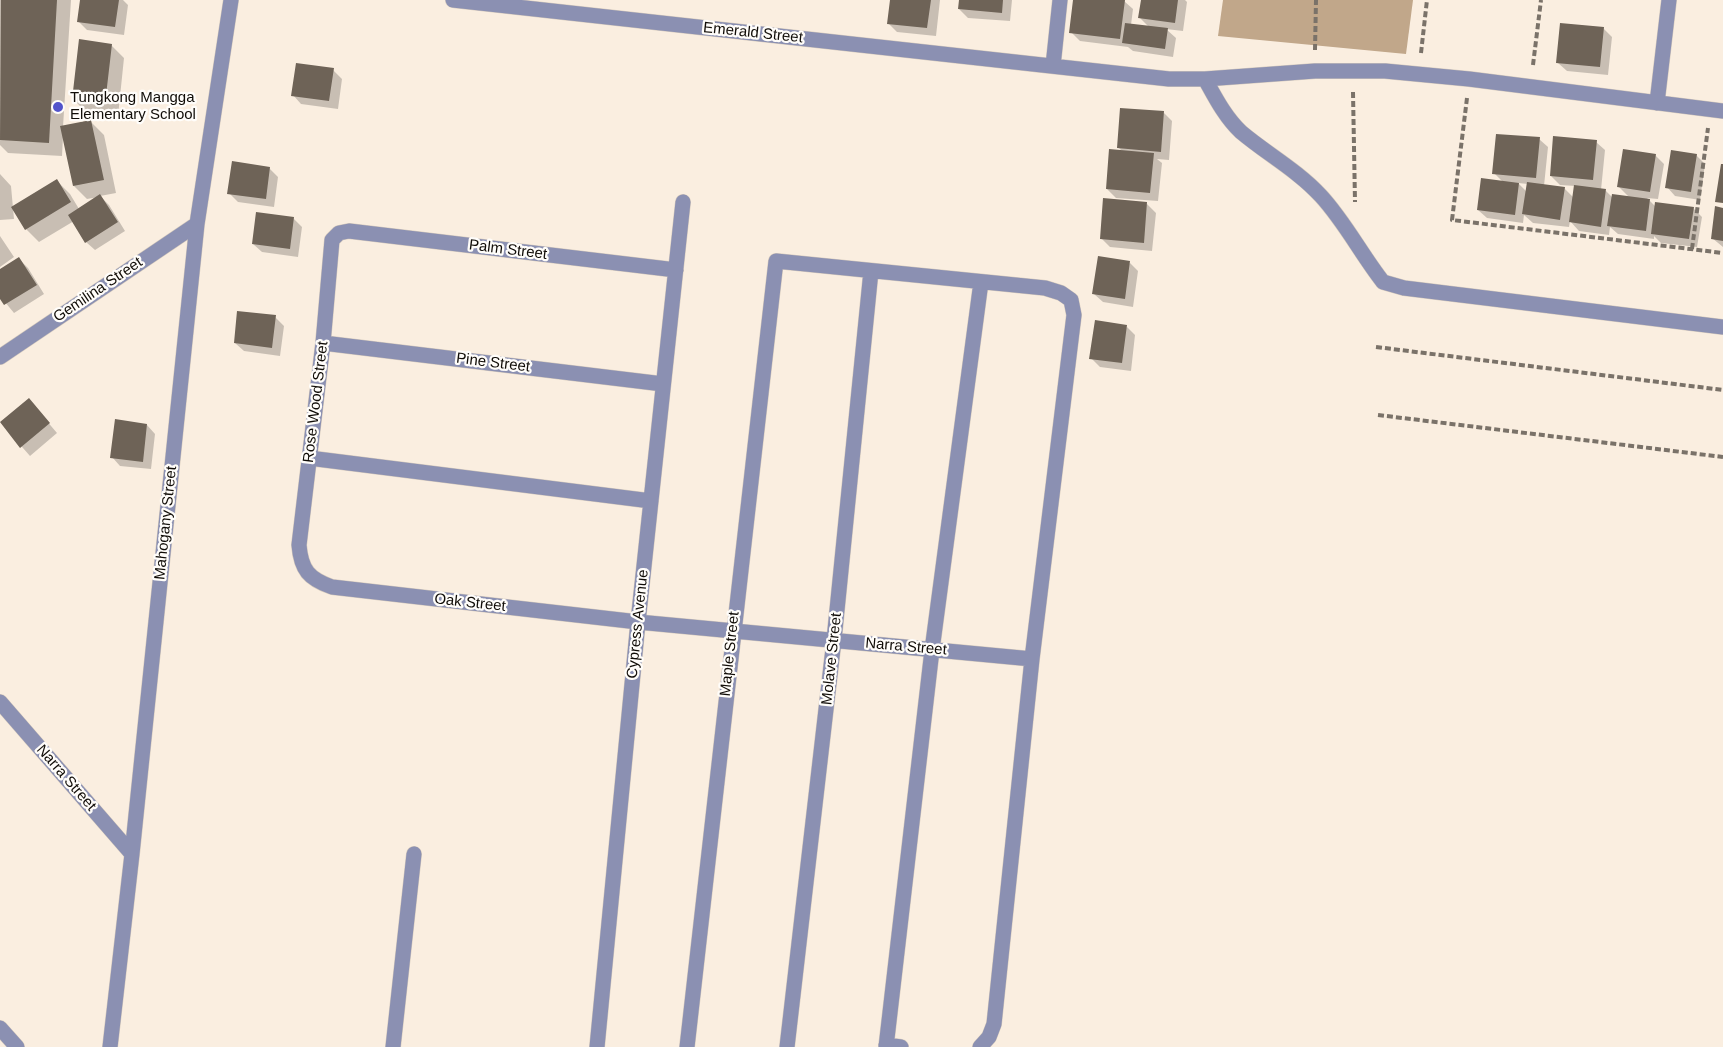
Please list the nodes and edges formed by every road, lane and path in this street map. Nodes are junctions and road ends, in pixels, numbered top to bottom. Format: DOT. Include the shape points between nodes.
graph roads {
  1 [pos="231,0"];
  2 [pos="453,0"];
  3 [pos="1060,0"];
  4 [pos="1316,0"];
  5 [pos="1427,0"];
  6 [pos="1541,0"];
  7 [pos="1669,0"];
  8 [pos="1053,66"];
  9 [pos="1315,71"];
  10 [pos="1353,71"];
  11 [pos="1418,74"];
  12 [pos="1205,79"];
  13 [pos="1469,80"];
  14 [pos="1530,87"];
  15 [pos="1657,102"];
  16 [pos="1717,110"];
  17 [pos="683,202"];
  18 [pos="1355,208"];
  19 [pos="197,224"];
  20 [pos="339,233"];
  21 [pos="1692,249"];
  22 [pos="1723,253"];
  23 [pos="676,270"];
  24 [pos="871,271"];
  25 [pos="981,282"];
  26 [pos="1723,327"];
  27 [pos="323,343"];
  28 [pos="1376,347"];
  29 [pos="0,357"];
  30 [pos="663,384"];
  31 [pos="1723,390"];
  32 [pos="1378,415"];
  33 [pos="1723,457"];
  34 [pos="309,458"];
  35 [pos="651,501"];
  36 [pos="307,573"];
  37 [pos="638,622"];
  38 [pos="733,630"];
  39 [pos="834,640"];
  40 [pos="932,650"];
  41 [pos="1032,659"];
  42 [pos="0,702"];
  43 [pos="132,854"];
  44 [pos="414,854"];
  45 [pos="0,1028"];
  46 [pos="891,1046"];
  47 [pos="17,1047"];
  48 [pos="110,1047"];
  49 [pos="393,1047"];
  50 [pos="597,1047"];
  51 [pos="687,1047"];
  52 [pos="787,1047"];
  53 [pos="980,1047"];
  1 -- 19 [label="street, Mahogany Street"];
  2 -- 8 [label="street, Emerald Street"];
  3 -- 8 [label="street"];
  4 -- 9 [label="path"];
  5 -- 11 [label="path"];
  6 -- 14 [label="path"];
  7 -- 15 [label="street"];
  8 -- 12 [label="street, Emerald Street" via="1169,79"];
  9 -- 10 [label="street, Emerald Street"];
  9 -- 12 [label="street, Emerald Street"];
  10 -- 11 [label="street, Emerald Street"];
  10 -- 18 [label="path"];
  11 -- 13 [label="street, Emerald Street"];
  12 -- 26 [label="street" via="1229,119 1320,195 1383,282 1404,288"];
  13 -- 14 [label="street, Emerald Street"];
  13 -- 21 [label="path" via="1452,220"];
  14 -- 15 [label="street, Emerald Street"];
  15 -- 16 [label="street, Emerald Street"];
  16 -- 21 [label="path"];
  17 -- 23 [label="street, Cypress Avenue"];
  19 -- 29 [label="street, Gemilina Street"];
  19 -- 43 [label="street, Mahogany Street"];
  20 -- 23 [label="street, Palm Street" via="349,231"];
  20 -- 27 [label="street, Rose Wood Street" via="332,240"];
  21 -- 22 [label="path"];
  23 -- 30 [label="street, Cypress Avenue"];
  24 -- 25 [label="street"];
  24 -- 38 [label="street, Maple Street" via="776,261"];
  24 -- 39 [label="street, Molave Street"];
  25 -- 40 [label="street"];
  25 -- 41 [label="street" via="1060,293 1071,300 1074,315"];
  27 -- 30 [label="street, Pine Street"];
  27 -- 34 [label="street, Rose Wood Street"];
  28 -- 31 [label="path"];
  30 -- 35 [label="street, Cypress Avenue"];
  32 -- 33 [label="path"];
  34 -- 35 [label="street"];
  34 -- 36 [label="street, Rose Wood Street" via="299,545 300,560"];
  35 -- 37 [label="street, Cypress Avenue"];
  36 -- 37 [label="street, Oak Street" via="318,583 332,587"];
  37 -- 38 [label="street, Narra Street"];
  37 -- 50 [label="street, Cypress Avenue"];
  38 -- 39 [label="street, Narra Street"];
  38 -- 51 [label="street, Maple Street"];
  39 -- 40 [label="street, Narra Street"];
  39 -- 52 [label="street, Molave Street"];
  40 -- 41 [label="street, Narra Street"];
  40 -- 46 [label="street"];
  41 -- 53 [label="street" via="993,1024"];
  42 -- 43 [label="street, Narra Street"];
  43 -- 48 [label="street, Mahogany Street"];
  44 -- 49 [label="street"];
  45 -- 47 [label="street"];
}
